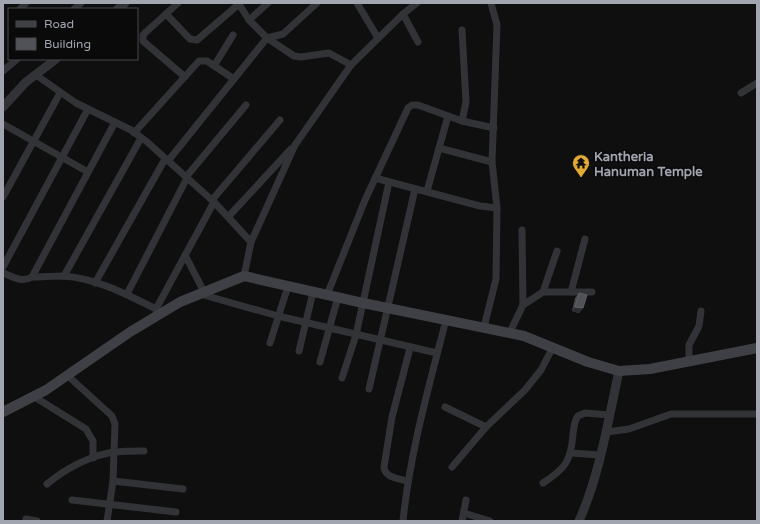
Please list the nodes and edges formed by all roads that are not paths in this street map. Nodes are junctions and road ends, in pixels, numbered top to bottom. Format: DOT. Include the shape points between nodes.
graph roads {
  1 [pos="178,3"];
  2 [pos="239,3"];
  3 [pos="268,3"];
  4 [pos="317,3"];
  5 [pos="357,3"];
  6 [pos="417,3"];
  7 [pos="491,3"];
  8 [pos="166,14"];
  9 [pos="403,14"];
  10 [pos="249,20"];
  11 [pos="462,30"];
  12 [pos="233,35"];
  13 [pos="267,38"];
  14 [pos="378,38"];
  15 [pos="418,42"];
  16 [pos="16,60"];
  17 [pos="55,60"];
  18 [pos="350,65"];
  19 [pos="214,66"];
  20 [pos="3,72"];
  21 [pos="36,75"];
  22 [pos="185,77"];
  23 [pos="234,79"];
  24 [pos="757,83"];
  25 [pos="741,92"];
  26 [pos="60,93"];
  27 [pos="246,105"];
  28 [pos="3,107"];
  29 [pos="88,109"];
  30 [pos="448,116"];
  31 [pos="280,120"];
  32 [pos="462,121"];
  33 [pos="115,122"];
  34 [pos="3,124"];
  35 [pos="494,128"];
  36 [pos="134,133"];
  37 [pos="141,138"];
  38 [pos="35,141"];
  39 [pos="294,145"];
  40 [pos="439,148"];
  41 [pos="62,157"];
  42 [pos="166,160"];
  43 [pos="492,162"];
  44 [pos="88,172"];
  45 [pos="186,178"];
  46 [pos="375,178"];
  47 [pos="389,182"];
  48 [pos="415,189"];
  49 [pos="427,191"];
  50 [pos="3,197"];
  51 [pos="213,201"];
  52 [pos="497,208"];
  53 [pos="229,216"];
  54 [pos="522,230"];
  55 [pos="585,238"];
  56 [pos="251,242"];
  57 [pos="557,251"];
  58 [pos="185,255"];
  59 [pos="3,267"];
  60 [pos="3,273"];
  61 [pos="64,276"];
  62 [pos="244,276"];
  63 [pos="32,277"];
  64 [pos="95,283"];
  65 [pos="288,286"];
  66 [pos="313,292"];
  67 [pos="544,292"];
  68 [pos="571,292"];
  69 [pos="592,292"];
  70 [pos="202,293"];
  71 [pos="127,294"];
  72 [pos="327,295"];
  73 [pos="338,297"];
  74 [pos="363,303"];
  75 [pos="522,305"];
  76 [pos="388,308"];
  77 [pos="158,311"];
  78 [pos="700,311"];
  79 [pos="278,316"];
  80 [pos="446,320"];
  81 [pos="305,322"];
  82 [pos="484,327"];
  83 [pos="330,328"];
  84 [pos="510,332"];
  85 [pos="356,335"];
  86 [pos="381,341"];
  87 [pos="270,343"];
  88 [pos="553,347"];
  89 [pos="410,348"];
  90 [pos="757,348"];
  91 [pos="299,351"];
  92 [pos="437,353"];
  93 [pos="689,361"];
  94 [pos="320,362"];
  95 [pos="619,371"];
  96 [pos="68,375"];
  97 [pos="342,378"];
  98 [pos="369,389"];
  99 [pos="34,396"];
  100 [pos="445,407"];
  101 [pos="3,412"];
  102 [pos="757,414"];
  103 [pos="609,415"];
  104 [pos="486,427"];
  105 [pos="606,432"];
  106 [pos="144,451"];
  107 [pos="115,452"];
  108 [pos="572,452"];
  109 [pos="600,456"];
  110 [pos="93,458"];
  111 [pos="452,467"];
  112 [pos="113,481"];
  113 [pos="407,481"];
  114 [pos="543,483"];
  115 [pos="47,484"];
  116 [pos="183,489"];
  117 [pos="72,500"];
  118 [pos="466,500"];
  119 [pos="110,504"];
  120 [pos="176,512"];
  121 [pos="464,513"];
  122 [pos="26,519"];
  123 [pos="37,521"];
  124 [pos="107,521"];
  125 [pos="403,521"];
  126 [pos="462,521"];
  127 [pos="490,521"];
  128 [pos="579,521"];
  1 -- 8 [label="street"];
  2 -- 8 [label="street" via="197,40 190,39"];
  2 -- 10 [label="street"];
  3 -- 10 [label="street"];
  4 -- 13 [label="street" via="284,34"];
  5 -- 14 [label="street"];
  6 -- 9 [label="street"];
  7 -- 35 [label="street" via="496,25"];
  8 -- 22 [label="street" via="143,35 143,41"];
  9 -- 14 [label="street"];
  9 -- 15 [label="street"];
  10 -- 13 [label="street"];
  11 -- 32 [label="street" via="466,102"];
  12 -- 19 [label="street"];
  13 -- 18 [label="street" via="294,56 329,53"];
  13 -- 23 [label="street"];
  14 -- 18 [label="street"];
  16 -- 20 [label="street"];
  17 -- 21 [label="street"];
  18 -- 39 [label="street"];
  19 -- 22 [label="street" via="207,61 199,62"];
  19 -- 23 [label="street"];
  21 -- 26 [label="street"];
  21 -- 28 [label="street"];
  22 -- 36 [label="street"];
  23 -- 42 [label="street"];
  24 -- 25 [label="street"];
  26 -- 29 [label="street"];
  26 -- 38 [label="street"];
  27 -- 45 [label="street"];
  29 -- 33 [label="street"];
  29 -- 41 [label="street"];
  30 -- 32 [label="street"];
  30 -- 40 [label="street"];
  30 -- 46 [label="street" via="418,105 408,108"];
  31 -- 51 [label="street"];
  32 -- 35 [label="street"];
  33 -- 36 [label="street"];
  33 -- 44 [label="street"];
  34 -- 38 [label="street"];
  35 -- 43 [label="street"];
  36 -- 37 [label="street"];
  37 -- 42 [label="street"];
  37 -- 61 [label="street"];
  38 -- 41 [label="street"];
  38 -- 50 [label="street"];
  39 -- 53 [label="street"];
  39 -- 56 [label="street"];
  40 -- 43 [label="street"];
  40 -- 49 [label="street"];
  41 -- 44 [label="street"];
  41 -- 59 [label="street"];
  42 -- 45 [label="street"];
  42 -- 64 [label="street"];
  43 -- 52 [label="street"];
  44 -- 63 [label="street"];
  45 -- 51 [label="street"];
  45 -- 71 [label="street"];
  46 -- 47 [label="street"];
  46 -- 72 [label="street"];
  47 -- 48 [label="street"];
  47 -- 74 [label="street"];
  48 -- 49 [label="street"];
  48 -- 76 [label="street"];
  49 -- 52 [label="street" via="480,206"];
  51 -- 53 [label="street"];
  51 -- 58 [label="street"];
  52 -- 82 [label="street" via="496,279"];
  53 -- 56 [label="street"];
  54 -- 75 [label="street"];
  55 -- 68 [label="street"];
  56 -- 62 [label="street"];
  57 -- 67 [label="street"];
  58 -- 70 [label="street"];
  58 -- 77 [label="street"];
  60 -- 63 [label="street" via="22,280"];
  61 -- 63 [label="street"];
  61 -- 64 [label="street"];
  62 -- 65 [label="main road"];
  62 -- 70 [label="main road"];
  64 -- 71 [label="street"];
  65 -- 66 [label="main road"];
  65 -- 79 [label="street"];
  66 -- 72 [label="main road"];
  66 -- 81 [label="street"];
  67 -- 68 [label="street"];
  67 -- 75 [label="street"];
  68 -- 69 [label="street"];
  70 -- 77 [label="main road"];
  70 -- 79 [label="street"];
  71 -- 77 [label="street"];
  72 -- 73 [label="main road"];
  73 -- 74 [label="main road"];
  73 -- 83 [label="street"];
  74 -- 76 [label="main road"];
  74 -- 85 [label="street"];
  75 -- 84 [label="street"];
  76 -- 80 [label="main road"];
  76 -- 86 [label="street"];
  77 -- 96 [label="main road"];
  78 -- 93 [label="street" via="699,326 689,345"];
  79 -- 81 [label="street"];
  79 -- 87 [label="street"];
  80 -- 82 [label="main road"];
  80 -- 92 [label="street"];
  81 -- 83 [label="street"];
  81 -- 91 [label="street"];
  82 -- 84 [label="main road"];
  83 -- 85 [label="street"];
  83 -- 94 [label="street"];
  84 -- 88 [label="main road"];
  85 -- 86 [label="street"];
  85 -- 97 [label="street"];
  86 -- 89 [label="street"];
  86 -- 98 [label="street"];
  88 -- 95 [label="main road" via="588,362"];
  88 -- 104 [label="street" via="525,390"];
  89 -- 92 [label="street"];
  89 -- 113 [label="street" via="392,417 384,468 387,475"];
  90 -- 93 [label="main road"];
  92 -- 113 [label="street"];
  93 -- 95 [label="main road" via="650,369"];
  95 -- 103 [label="street"];
  96 -- 99 [label="main road"];
  96 -- 107 [label="street" via="112,416 115,424"];
  99 -- 101 [label="main road"];
  99 -- 110 [label="street" via="90,433 93,441"];
  100 -- 104 [label="street"];
  102 -- 105 [label="street" via="671,414 629,429"];
  103 -- 105 [label="street"];
  103 -- 108 [label="street" via="585,413 578,416 574,424"];
  104 -- 111 [label="street"];
  105 -- 109 [label="street"];
  106 -- 107 [label="street"];
  107 -- 110 [label="street"];
  107 -- 112 [label="street"];
  108 -- 109 [label="street"];
  108 -- 114 [label="street" via="562,469"];
  109 -- 128 [label="street"];
  110 -- 115 [label="street" via="62,472"];
  112 -- 116 [label="street"];
  112 -- 119 [label="street"];
  113 -- 125 [label="street"];
  117 -- 119 [label="street"];
  118 -- 121 [label="street"];
  119 -- 120 [label="street"];
  119 -- 124 [label="street"];
  121 -- 126 [label="street"];
  121 -- 127 [label="street"];
  122 -- 123 [label="street"];
}
